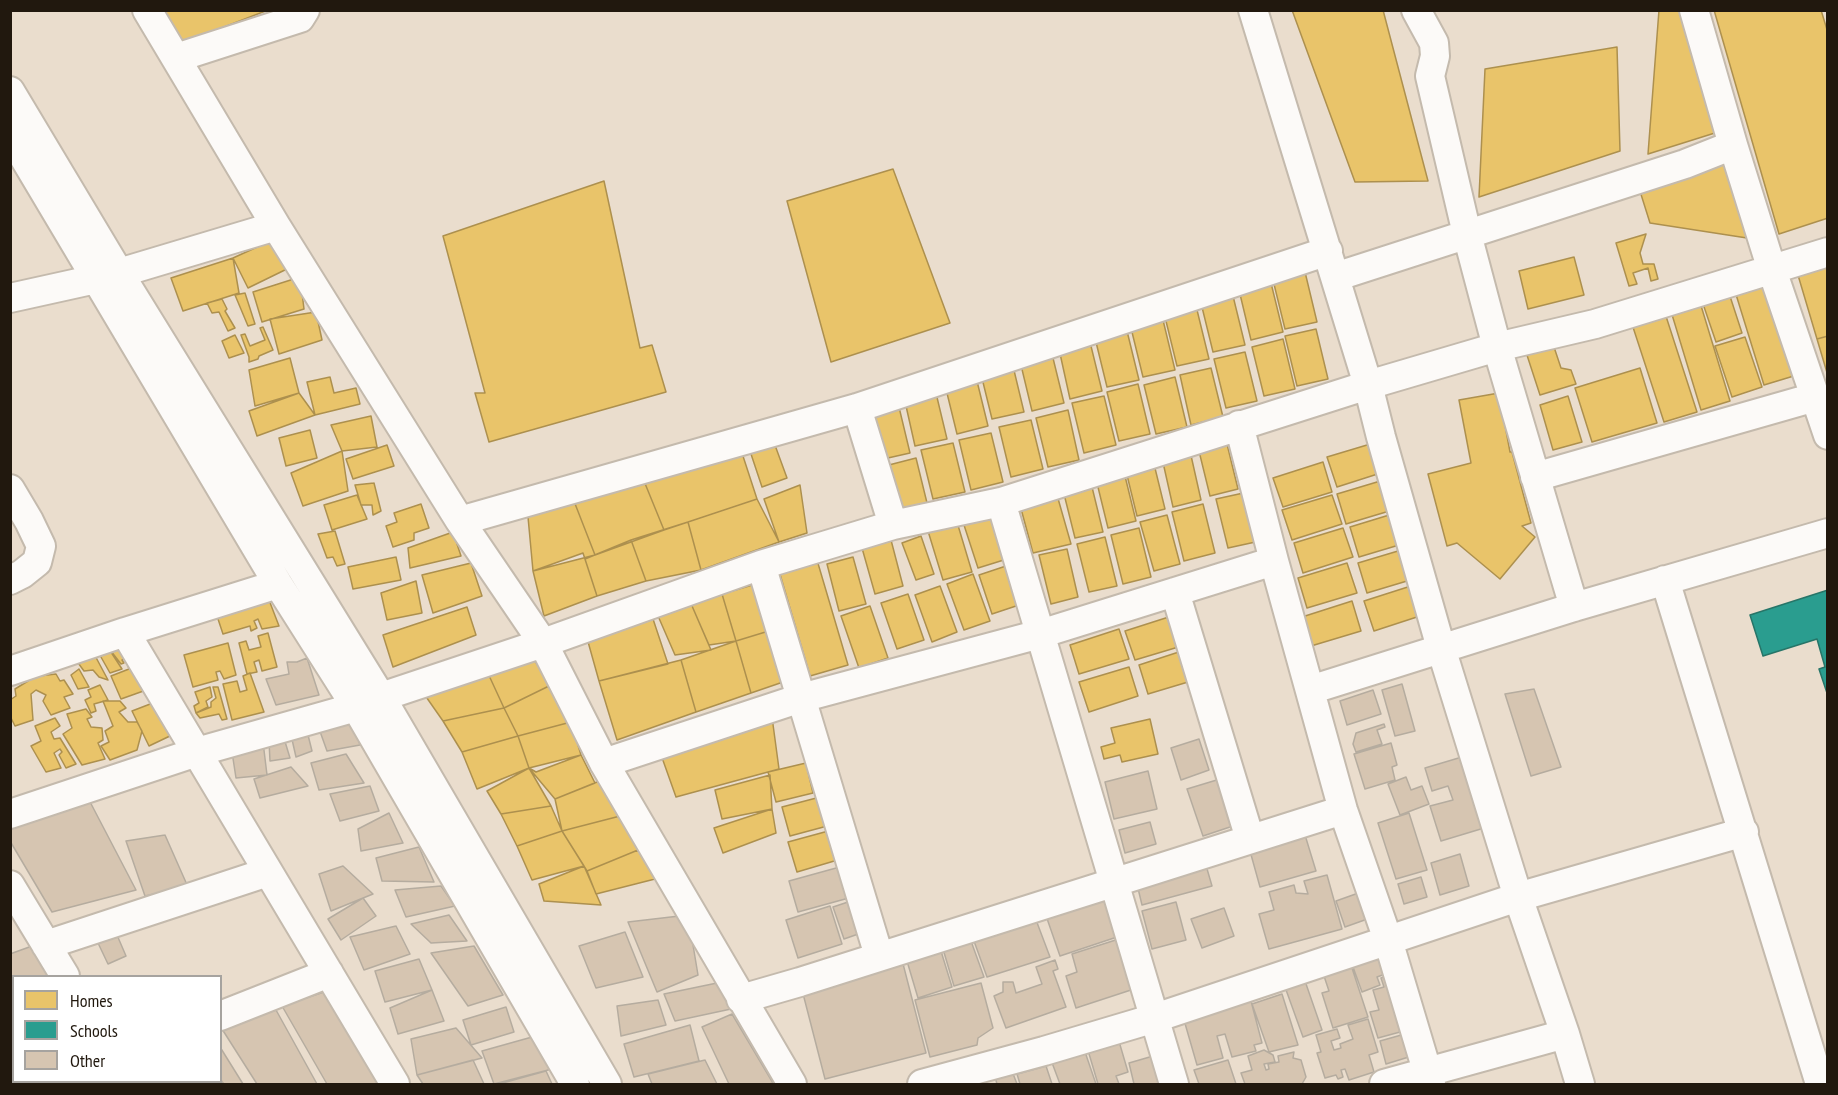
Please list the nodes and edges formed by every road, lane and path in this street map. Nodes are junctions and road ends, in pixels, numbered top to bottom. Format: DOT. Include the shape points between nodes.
graph roads {
  1 [pos="147,10"];
  2 [pos="305,10"];
  3 [pos="1253,10"];
  4 [pos="1416,10"];
  5 [pos="1694,10"];
  6 [pos="176,58"];
  7 [pos="10,92"];
  8 [pos="10,134"];
  9 [pos="1733,146"];
  10 [pos="276,226"];
  11 [pos="1467,234"];
  12 [pos="1827,252"];
  13 [pos="1331,264"];
  14 [pos="1772,270"];
  15 [pos="107,276"];
  16 [pos="10,298"];
  17 [pos="1497,347"];
  18 [pos="1368,385"];
  19 [pos="1815,397"];
  20 [pos="857,408"];
  21 [pos="1239,425"];
  22 [pos="1827,435"];
  23 [pos="1535,477"];
  24 [pos="10,489"];
  25 [pos="1001,502"];
  26 [pos="460,521"];
  27 [pos="893,525"];
  28 [pos="1827,533"];
  29 [pos="1274,561"];
  30 [pos="761,565"];
  31 [pos="10,580"];
  32 [pos="1665,580"];
  33 [pos="278,584"];
  34 [pos="1175,592"];
  35 [pos="1574,607"];
  36 [pos="125,632"];
  37 [pos="1040,634"];
  38 [pos="543,643"];
  39 [pos="1441,648"];
  40 [pos="10,671"];
  41 [pos="1310,690"];
  42 [pos="801,698"];
  43 [pos="369,702"];
  44 [pos="197,752"];
  45 [pos="604,763"];
  46 [pos="1343,810"];
  47 [pos="10,814"];
  48 [pos="1744,832"];
  49 [pos="1250,839"];
  50 [pos="268,872"];
  51 [pos="1114,882"];
  52 [pos="10,885"];
  53 [pos="1518,897"];
  54 [pos="1388,940"];
  55 [pos="46,945"];
  56 [pos="879,956"];
  57 [pos="329,973"];
  58 [pos="64,975"];
  59 [pos="741,999"];
  60 [pos="222,1015"];
  61 [pos="1155,1018"];
  62 [pos="1565,1035"];
  63 [pos="1820,1068"];
  64 [pos="1429,1079"];
  65 [pos="395,1084"];
  66 [pos="575,1084"];
  67 [pos="607,1084"];
  68 [pos="792,1084"];
  69 [pos="922,1084"];
  70 [pos="1174,1084"];
  71 [pos="1384,1084"];
  72 [pos="1580,1084"];
  1 -- 6 [label="street"];
  2 -- 6 [label="street" via="300,18"];
  3 -- 13 [label="street"];
  4 -- 11 [label="street" via="1434,43 1430,76"];
  5 -- 9 [label="street"];
  6 -- 10 [label="street"];
  7 -- 15 [label="street"];
  8 -- 15 [label="street"];
  9 -- 11 [label="street"];
  9 -- 14 [label="street"];
  10 -- 15 [label="street"];
  10 -- 26 [label="street"];
  11 -- 13 [label="street"];
  11 -- 17 [label="street"];
  12 -- 14 [label="street"];
  13 -- 18 [label="street"];
  13 -- 20 [label="street"];
  14 -- 17 [label="street" via="1595,324"];
  14 -- 19 [label="street"];
  15 -- 16 [label="street"];
  15 -- 33 [label="street"];
  15 -- 43 [label="street"];
  17 -- 18 [label="street"];
  17 -- 23 [label="street"];
  18 -- 21 [label="street"];
  18 -- 39 [label="street"];
  19 -- 22 [label="street"];
  19 -- 23 [label="street"];
  20 -- 26 [label="street"];
  20 -- 27 [label="street"];
  21 -- 25 [label="street"];
  21 -- 29 [label="street"];
  23 -- 35 [label="street"];
  24 -- 31 [label="street" via="41,546 37,562"];
  25 -- 27 [label="street"];
  25 -- 37 [label="street"];
  26 -- 38 [label="street"];
  27 -- 30 [label="street"];
  28 -- 32 [label="street"];
  29 -- 34 [label="street"];
  29 -- 41 [label="street"];
  30 -- 38 [label="street"];
  30 -- 42 [label="street"];
  32 -- 35 [label="street"];
  32 -- 48 [label="street"];
  33 -- 36 [label="street"];
  33 -- 43 [label="street"];
  34 -- 37 [label="street"];
  34 -- 49 [label="street"];
  35 -- 39 [label="street"];
  36 -- 40 [label="street"];
  36 -- 44 [label="street"];
  37 -- 42 [label="street"];
  37 -- 51 [label="street"];
  38 -- 43 [label="street"];
  38 -- 45 [label="street"];
  39 -- 41 [label="street"];
  39 -- 53 [label="street"];
  41 -- 46 [label="street"];
  42 -- 45 [label="street"];
  42 -- 56 [label="street"];
  43 -- 44 [label="street"];
  43 -- 66 [label="street"];
  43 -- 67 [label="street"];
  44 -- 47 [label="street"];
  44 -- 50 [label="street"];
  45 -- 59 [label="street"];
  46 -- 49 [label="street"];
  46 -- 54 [label="street"];
  48 -- 53 [label="street"];
  48 -- 63 [label="street"];
  49 -- 51 [label="street"];
  50 -- 55 [label="street"];
  50 -- 57 [label="street"];
  51 -- 56 [label="street"];
  51 -- 61 [label="street"];
  52 -- 55 [label="street"];
  53 -- 54 [label="street"];
  53 -- 62 [label="street"];
  54 -- 61 [label="street"];
  54 -- 64 [label="street"];
  55 -- 58 [label="street"];
  56 -- 59 [label="street"];
  57 -- 60 [label="street"];
  57 -- 65 [label="street"];
  59 -- 68 [label="street"];
  61 -- 69 [label="street"];
  61 -- 70 [label="street"];
  62 -- 64 [label="street"];
  62 -- 72 [label="street"];
  64 -- 71 [label="street"];
}
